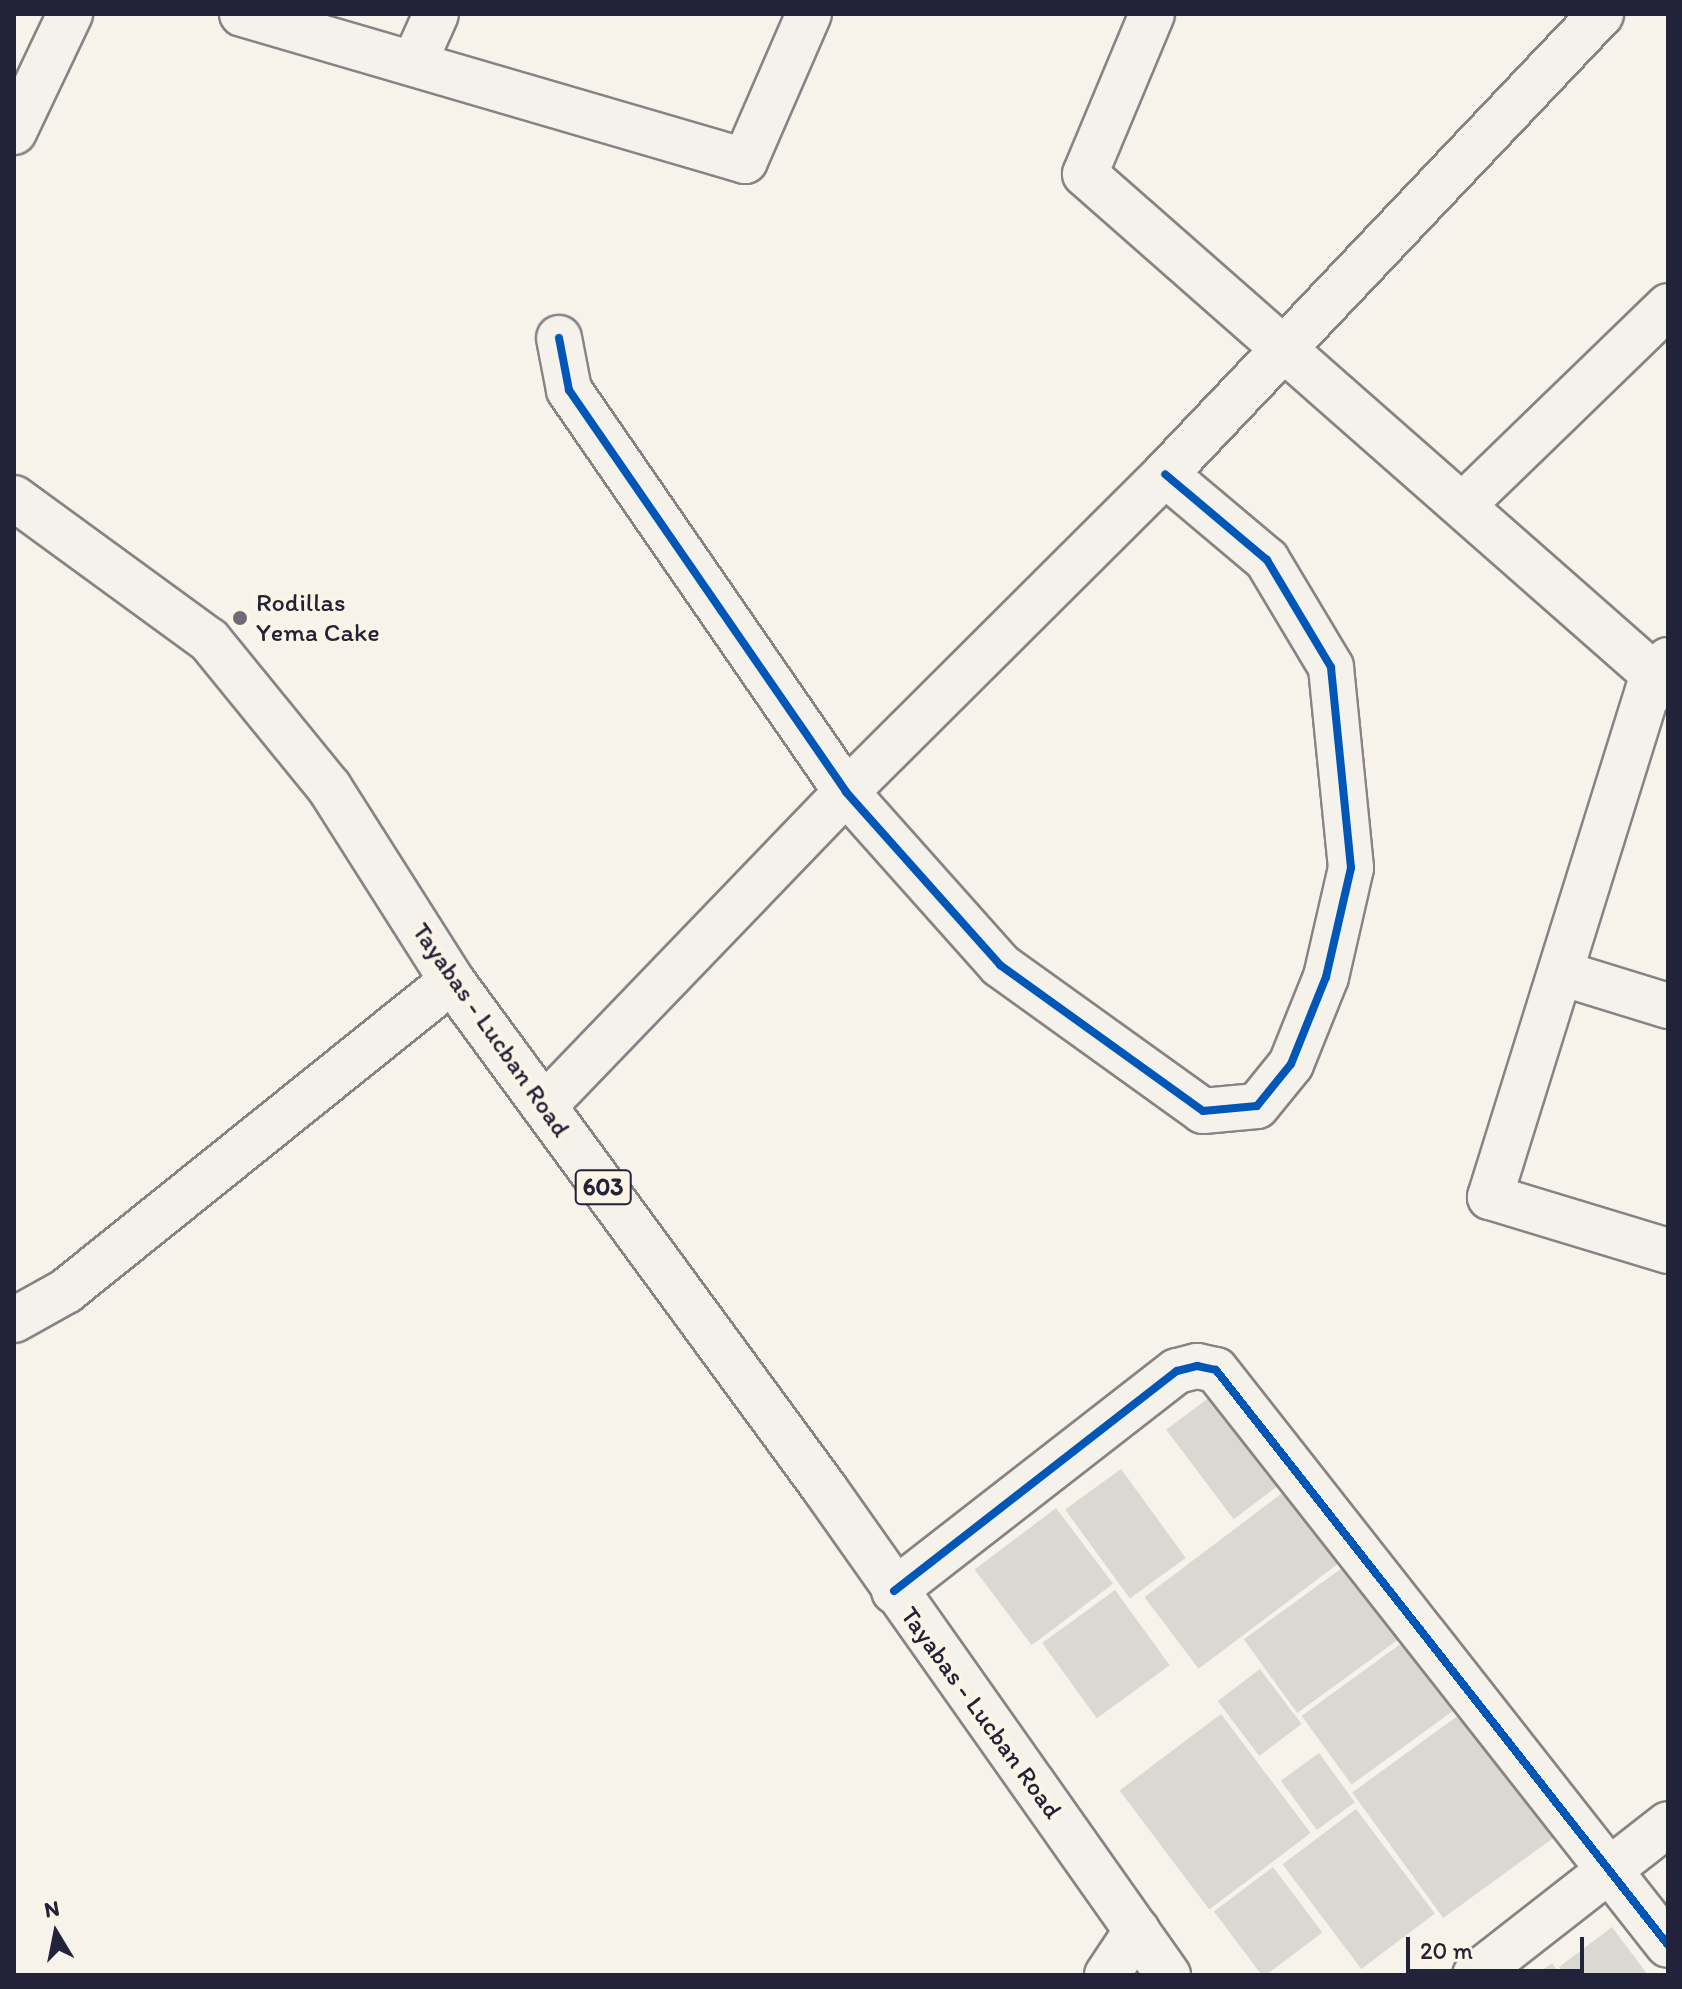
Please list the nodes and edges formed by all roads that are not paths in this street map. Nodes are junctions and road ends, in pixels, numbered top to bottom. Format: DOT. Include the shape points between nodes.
graph roads {
  1 [pos="70,14"];
  2 [pos="242,14"];
  3 [pos="436,14"];
  4 [pos="809,14"];
  5 [pos="1152,14"];
  6 [pos="1601,14"];
  7 [pos="415,61"];
  8 [pos="14,132"];
  9 [pos="1668,306"];
  10 [pos="559,338"];
  11 [pos="1287,347"];
  12 [pos="1165,474"];
  13 [pos="14,498"];
  14 [pos="1463,505"];
  15 [pos="1663,675"];
  16 [pos="846,792"];
  17 [pos="1561,973"];
  18 [pos="452,981"];
  19 [pos="1668,1006"];
  20 [pos="545,1105"];
  21 [pos="1668,1251"];
  22 [pos="14,1320"];
  23 [pos="894,1591"];
  24 [pos="1668,1824"];
  25 [pos="1610,1870"];
  26 [pos="1137,1930"];
  27 [pos="1668,1945"];
  28 [pos="1107,1975"];
  29 [pos="1168,1975"];
  30 [pos="1475,1975"];
  1 -- 8 [label="street"];
  2 -- 7 [label="street"];
  3 -- 7 [label="street"];
  4 -- 7 [label="street" via="745,161"];
  5 -- 11 [label="street" via="1085,174"];
  6 -- 11 [label="street"];
  9 -- 14 [label="street"];
  10 -- 16 [label="street" via="569,390"];
  11 -- 12 [label="street"];
  11 -- 14 [label="street"];
  12 -- 16 [label="street"];
  12 -- 16 [label="street" via="1267,560 1331,667 1351,868 1326,977 1291,1064 1257,1106 1203,1111 1000,965"];
  13 -- 18 [label="street, Tayabas - Lucban Road / 603" via="209,640 329,787"];
  14 -- 15 [label="street"];
  15 -- 17 [label="street"];
  16 -- 20 [label="street"];
  17 -- 19 [label="street"];
  17 -- 21 [label="street" via="1490,1197"];
  18 -- 20 [label="street, Tayabas - Lucban Road / 603"];
  18 -- 22 [label="street" via="66,1291"];
  20 -- 23 [label="street, Tayabas - Lucban Road / 603"];
  23 -- 25 [label="street" via="1177,1371 1197,1366 1216,1370"];
  23 -- 26 [label="street, Tayabas - Lucban Road / 603"];
  24 -- 25 [label="street"];
  25 -- 27 [label="street"];
  25 -- 30 [label="street"];
  26 -- 28 [label="street"];
  26 -- 29 [label="street, 603"];
}
